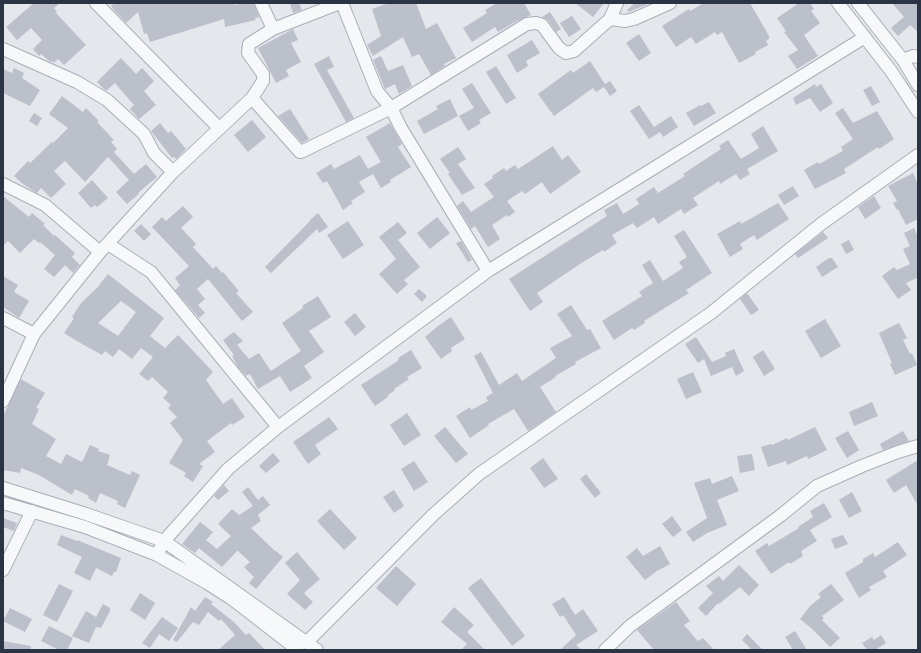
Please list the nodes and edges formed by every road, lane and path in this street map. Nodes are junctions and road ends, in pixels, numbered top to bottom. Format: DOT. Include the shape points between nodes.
graph roads {
  1 [pos="96,3"];
  2 [pos="262,3"];
  3 [pos="341,3"];
  4 [pos="617,3"];
  5 [pos="670,3"];
  6 [pos="838,3"];
  7 [pos="858,3"];
  8 [pos="610,19"];
  9 [pos="273,29"];
  10 [pos="865,37"];
  11 [pos="3,48"];
  12 [pos="918,57"];
  13 [pos="903,60"];
  14 [pos="918,85"];
  15 [pos="252,98"];
  16 [pos="391,108"];
  17 [pos="918,112"];
  18 [pos="219,128"];
  19 [pos="918,155"];
  20 [pos="173,172"];
  21 [pos="3,184"];
  22 [pos="104,248"];
  23 [pos="488,271"];
  24 [pos="3,318"];
  25 [pos="34,334"];
  26 [pos="3,401"];
  27 [pos="278,427"];
  28 [pos="918,446"];
  29 [pos="3,488"];
  30 [pos="3,503"];
  31 [pos="32,511"];
  32 [pos="164,542"];
  33 [pos="156,555"];
  34 [pos="3,570"];
  35 [pos="302,646"];
  36 [pos="317,650"];
  37 [pos="605,650"];
  1 -- 18 [label="street"];
  2 -- 9 [label="street"];
  3 -- 9 [label="street"];
  3 -- 16 [label="street" via="377,91"];
  4 -- 8 [label="street"];
  5 -- 8 [label="street" via="634,19"];
  6 -- 10 [label="street"];
  7 -- 13 [label="street"];
  8 -- 16 [label="street" via="574,51 566,53 542,25 536,22 527,24"];
  9 -- 15 [label="street" via="249,44 248,53 263,74 263,81"];
  10 -- 17 [label="street"];
  10 -- 23 [label="street"];
  11 -- 20 [label="street" via="77,82 107,100 144,134 154,153"];
  12 -- 13 [label="street"];
  13 -- 14 [label="street"];
  15 -- 16 [label="street" via="300,152"];
  15 -- 18 [label="street"];
  16 -- 23 [label="street"];
  18 -- 20 [label="street"];
  19 -- 35 [label="street" via="821,224 711,313 479,474 433,515"];
  20 -- 22 [label="street"];
  21 -- 22 [label="street" via="44,204"];
  22 -- 25 [label="street"];
  22 -- 27 [label="street" via="151,272"];
  23 -- 27 [label="street"];
  24 -- 25 [label="street"];
  25 -- 26 [label="street"];
  27 -- 32 [label="street" via="228,469"];
  28 -- 37 [label="street" via="891,454 817,486 630,626"];
  29 -- 32 [label="street"];
  30 -- 31 [label="street"];
  31 -- 33 [label="street" via="85,527"];
  31 -- 34 [label="street"];
  32 -- 33 [label="street"];
  32 -- 35 [label="street"];
  33 -- 35 [label="street" via="207,583"];
  35 -- 36 [label="street"];
}
